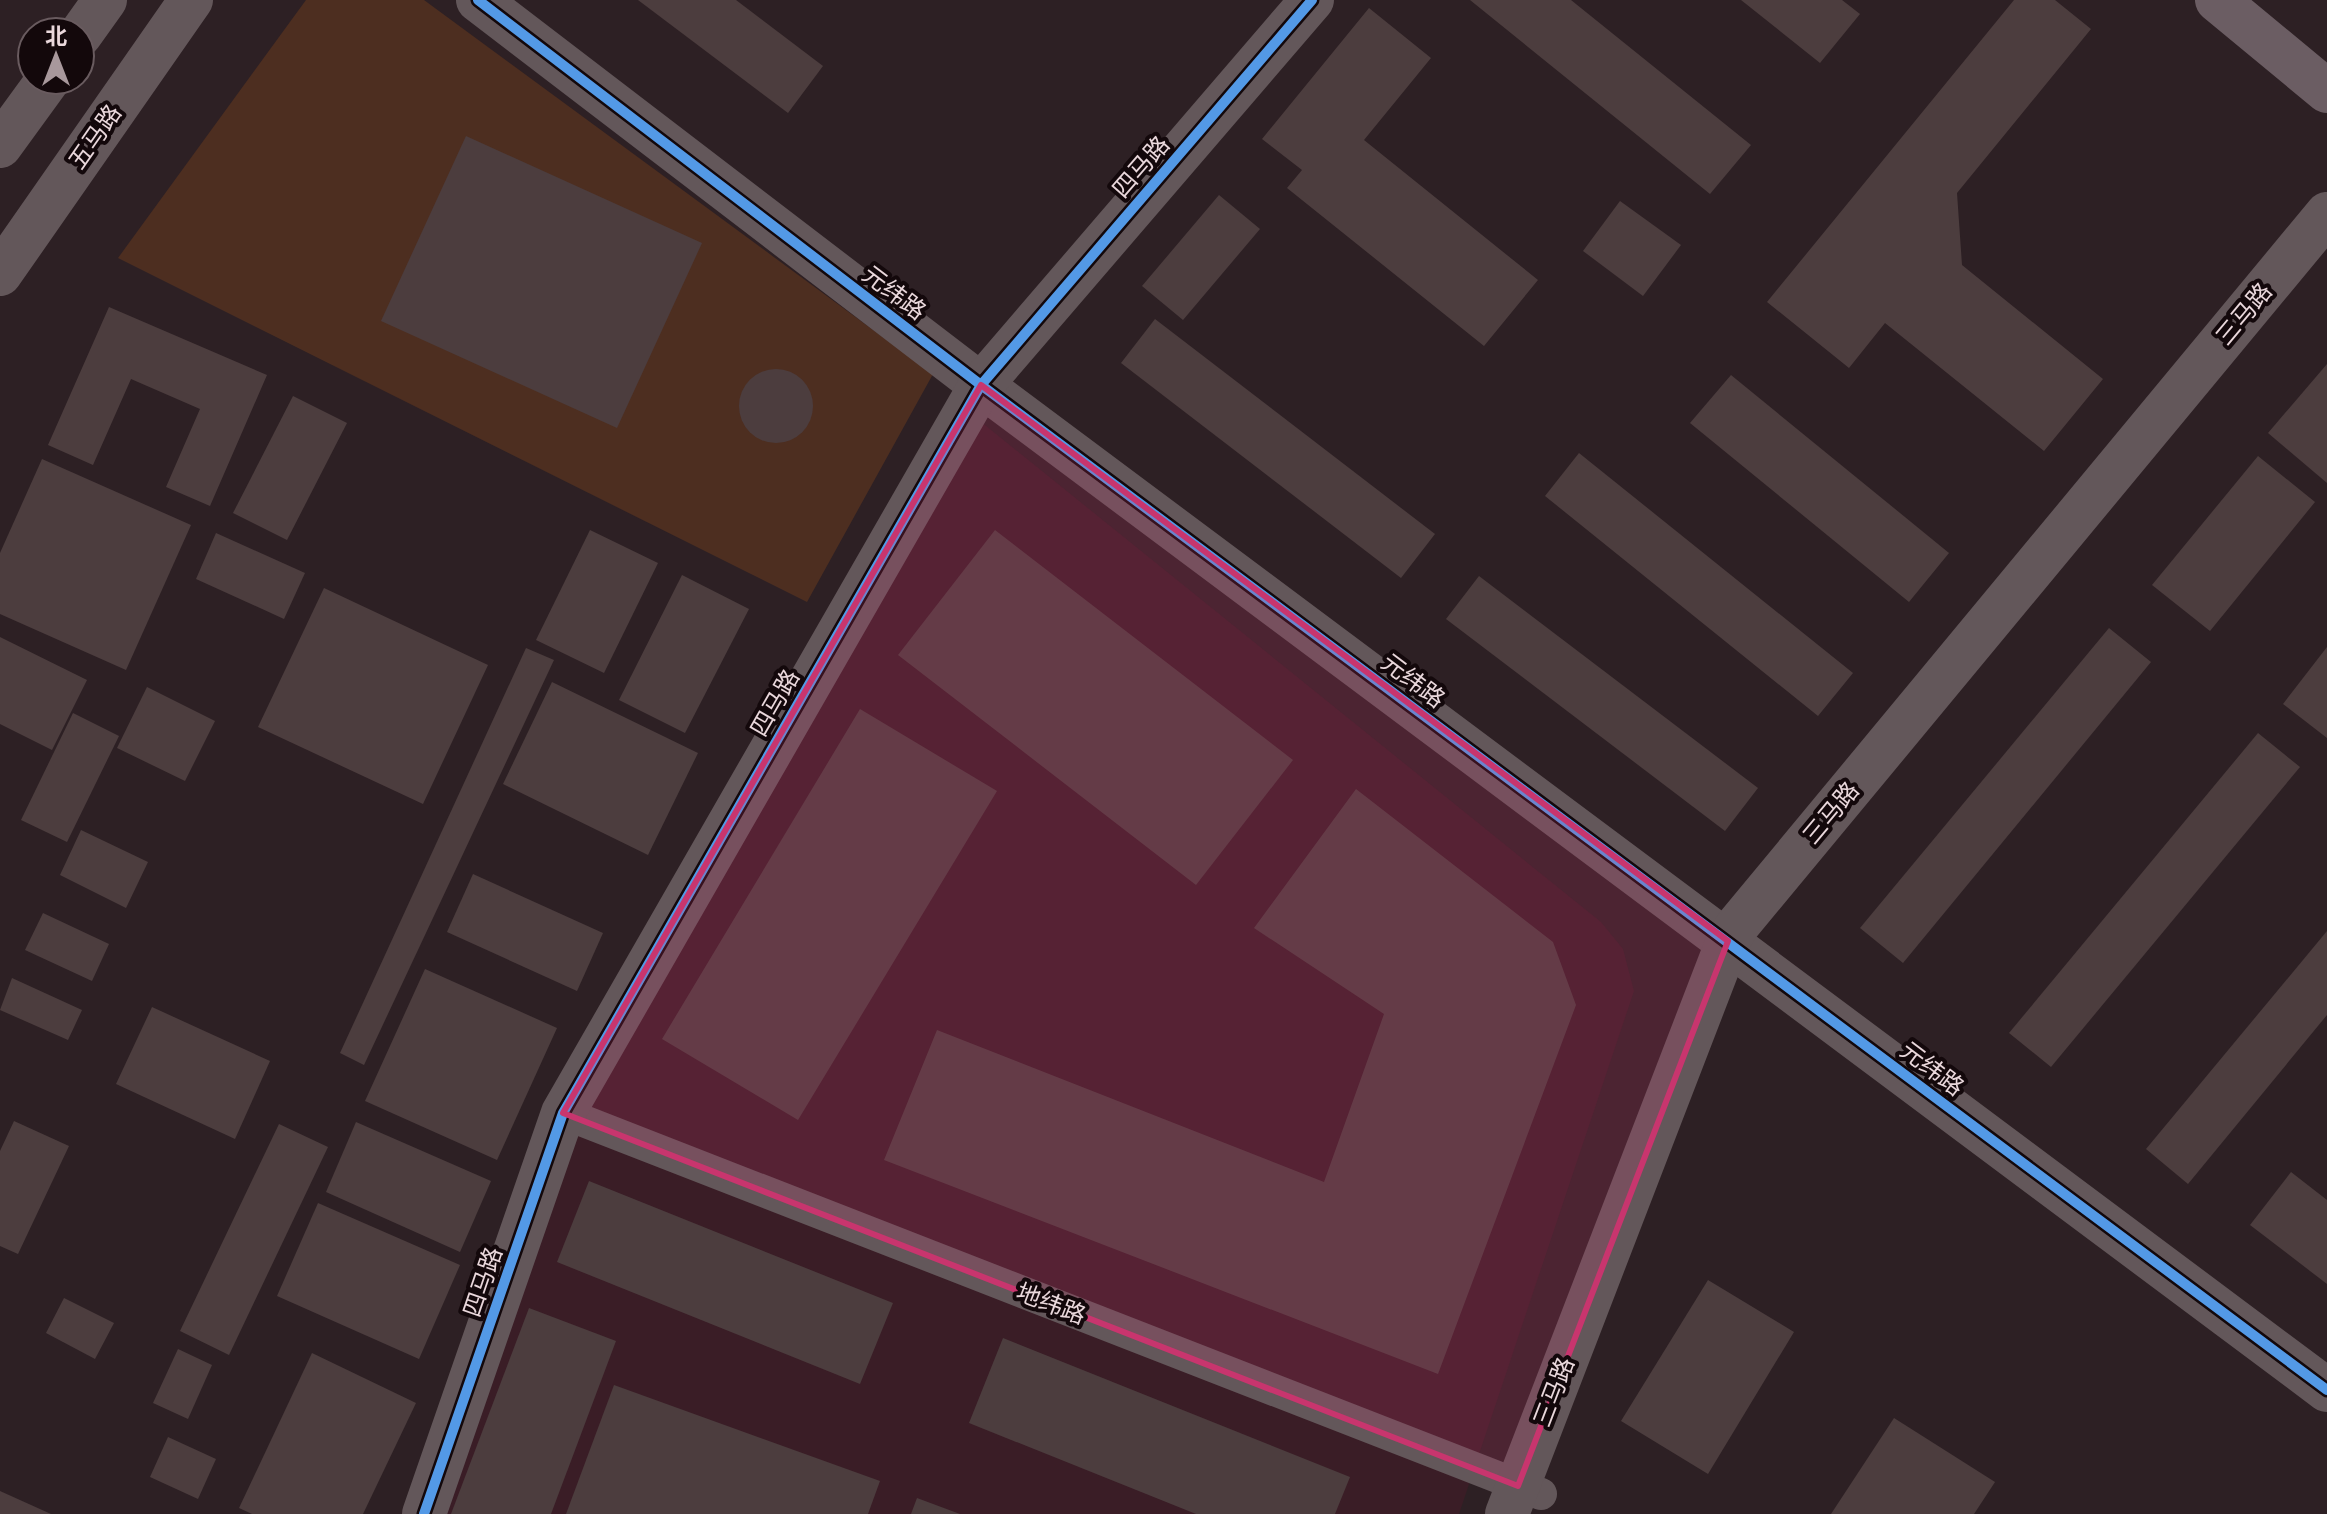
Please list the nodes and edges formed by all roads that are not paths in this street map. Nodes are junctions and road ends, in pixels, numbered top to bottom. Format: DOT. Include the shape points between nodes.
graph roads {
  1 [pos="191,0"];
  2 [pos="478,0"];
  3 [pos="525,0"];
  4 [pos="1312,0"];
  5 [pos="2217,0"];
  6 [pos="2327,91"];
  7 [pos="36,96"];
  8 [pos="0,146"];
  9 [pos="2327,214"];
  10 [pos="2327,253"];
  11 [pos="0,274"];
  12 [pos="987,376"];
  13 [pos="1747,939"];
  14 [pos="563,1113"];
  15 [pos="2327,1366"];
  16 [pos="2327,1390"];
  17 [pos="1525,1502"];
  18 [pos="424,1514"];
  1 -- 11 [label="street, 五马路"];
  2 -- 12 [label="street, 元纬路"];
  3 -- 12 [label="street, 元纬路"];
  4 -- 12 [label="street, 四马路"];
  5 -- 6 [label="main road"];
  7 -- 8 [label="street"];
  9 -- 13 [label="street, 三马路" via="1772,884"];
  10 -- 13 [label="street, 三马路"];
  12 -- 13 [label="street, 元纬路"];
  12 -- 14 [label="street, 四马路"];
  13 -- 15 [label="street, 元纬路"];
  13 -- 16 [label="street, 元纬路" via="1787,984"];
  13 -- 17 [label="street, 三马路"];
  14 -- 17 [label="street, 地纬路"];
  14 -- 18 [label="street, 四马路"];
}
